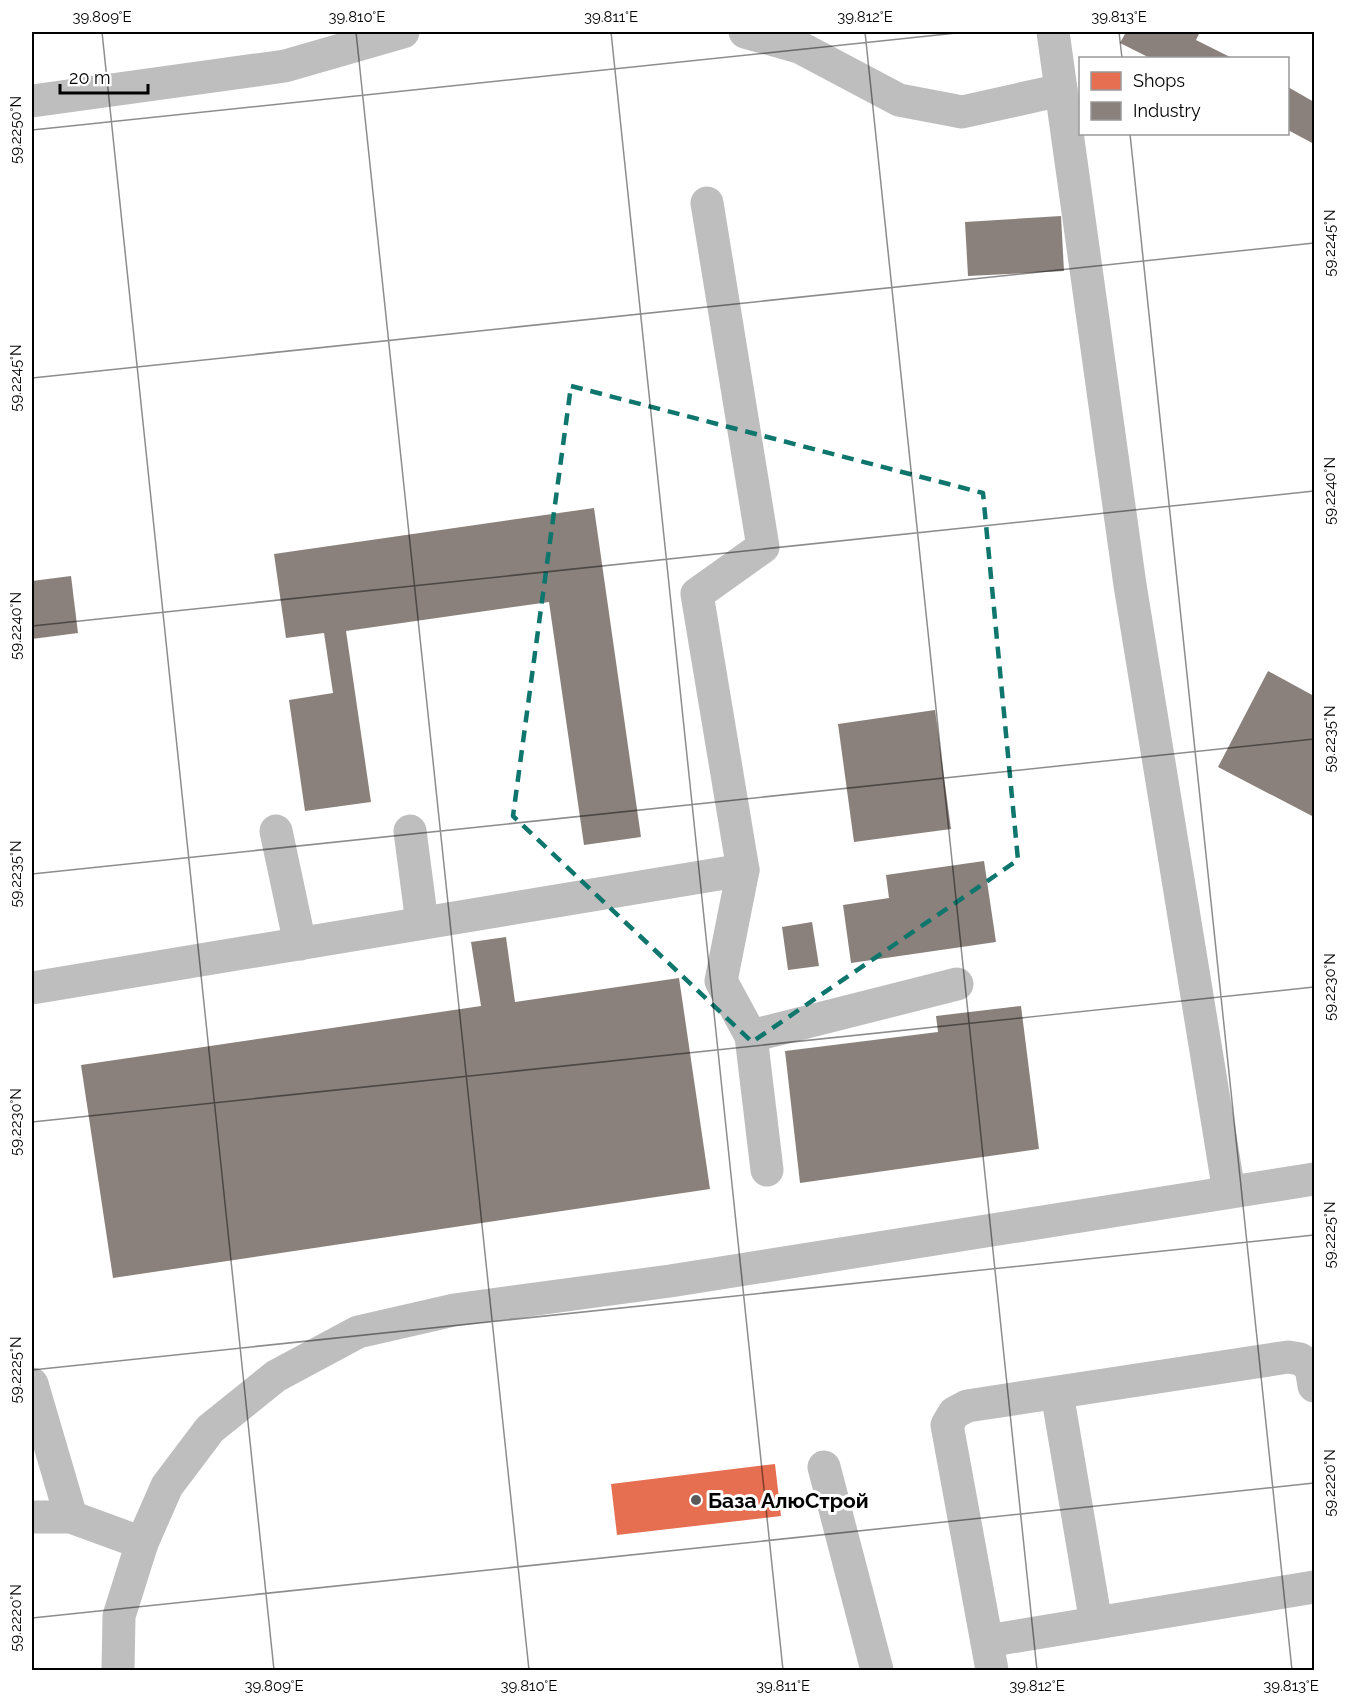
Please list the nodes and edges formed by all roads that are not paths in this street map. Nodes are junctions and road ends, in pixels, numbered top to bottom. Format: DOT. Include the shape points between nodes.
graph roads {
  1 [pos="403,32"];
  2 [pos="745,32"];
  3 [pos="1053,32"];
  4 [pos="1061,90"];
  5 [pos="32,101"];
  6 [pos="707,203"];
  7 [pos="276,831"];
  8 [pos="410,831"];
  9 [pos="743,870"];
  10 [pos="422,924"];
  11 [pos="300,944"];
  12 [pos="957,984"];
  13 [pos="32,988"];
  14 [pos="751,1036"];
  15 [pos="767,1170"];
  16 [pos="1314,1179"];
  17 [pos="1229,1192"];
  18 [pos="32,1384"];
  19 [pos="1314,1386"];
  20 [pos="1057,1393"];
  21 [pos="824,1467"];
  22 [pos="32,1517"];
  23 [pos="71,1518"];
  24 [pos="142,1543"];
  25 [pos="1314,1587"];
  26 [pos="1096,1623"];
  27 [pos="989,1656"];
  28 [pos="118,1671"];
  29 [pos="878,1671"];
  1 -- 5 [label="street" via="285,66"];
  2 -- 4 [label="street" via="799,47 899,100 962,112"];
  3 -- 4 [label="street"];
  4 -- 17 [label="street" via="1130,585"];
  6 -- 9 [label="street" via="763,547 697,594"];
  7 -- 11 [label="street"];
  8 -- 10 [label="street"];
  9 -- 10 [label="street"];
  9 -- 14 [label="street" via="722,981"];
  10 -- 11 [label="street"];
  11 -- 13 [label="street"];
  12 -- 14 [label="street"];
  14 -- 15 [label="street"];
  16 -- 17 [label="street"];
  17 -- 24 [label="street" via="670,1281 454,1310 358,1332 276,1376 210,1429 167,1486"];
  18 -- 23 [label="street"];
  19 -- 20 [label="street" via="1311,1367 1288,1357"];
  20 -- 26 [label="street"];
  20 -- 27 [label="street" via="967,1406 954,1413 947,1425"];
  21 -- 29 [label="street"];
  22 -- 23 [label="street"];
  23 -- 24 [label="street"];
  24 -- 28 [label="street" via="119,1616"];
  25 -- 26 [label="street"];
  26 -- 27 [label="street"];
}
